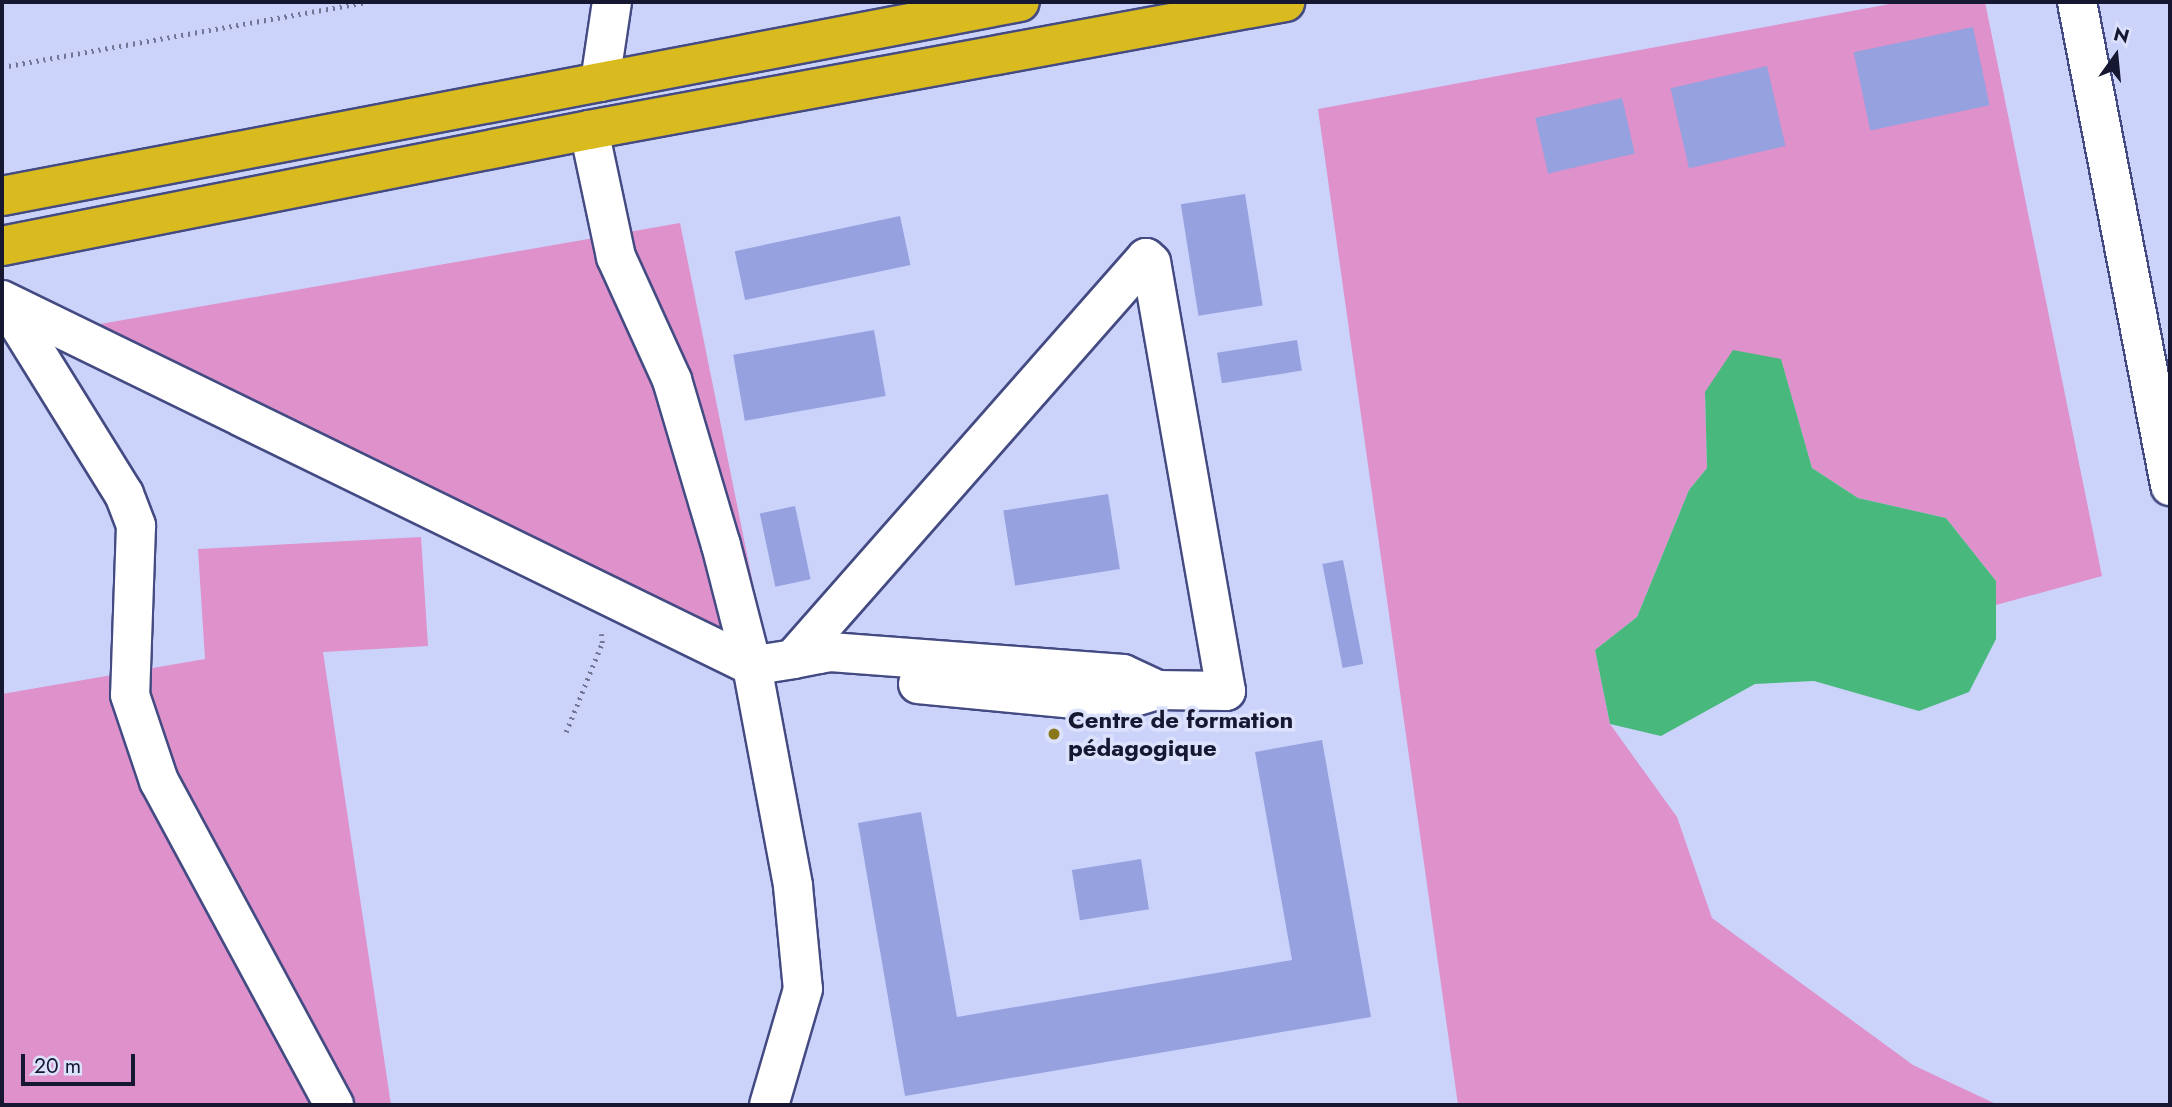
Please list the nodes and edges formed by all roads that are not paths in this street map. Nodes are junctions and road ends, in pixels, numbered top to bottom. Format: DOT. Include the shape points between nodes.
graph roads {
  1 [pos="612,2"];
  2 [pos="1020,2"];
  3 [pos="1285,2"];
  4 [pos="2077,2"];
  5 [pos="600,82"];
  6 [pos="589,130"];
  7 [pos="2,196"];
  8 [pos="2,246"];
  9 [pos="4,302"];
  10 [pos="2170,486"];
  11 [pos="771,662"];
  12 [pos="334,1105"];
  13 [pos="769,1105"];
  1 -- 5 [label="street"];
  2 -- 5 [label="highway"];
  3 -- 6 [label="highway"];
  4 -- 10 [label="street"];
  5 -- 7 [label="highway"];
  6 -- 8 [label="highway"];
  6 -- 11 [label="street" via="616,257 672,380"];
  9 -- 11 [label="street" via="598,594"];
  9 -- 12 [label="street" via="124,494 136,526 130,695 159,781"];
  11 -- 11 [label="street" via="814,674 1114,704 1157,690 1226,691 1151,263 1146,258"];
  11 -- 13 [label="street" via="803,989"];
}
